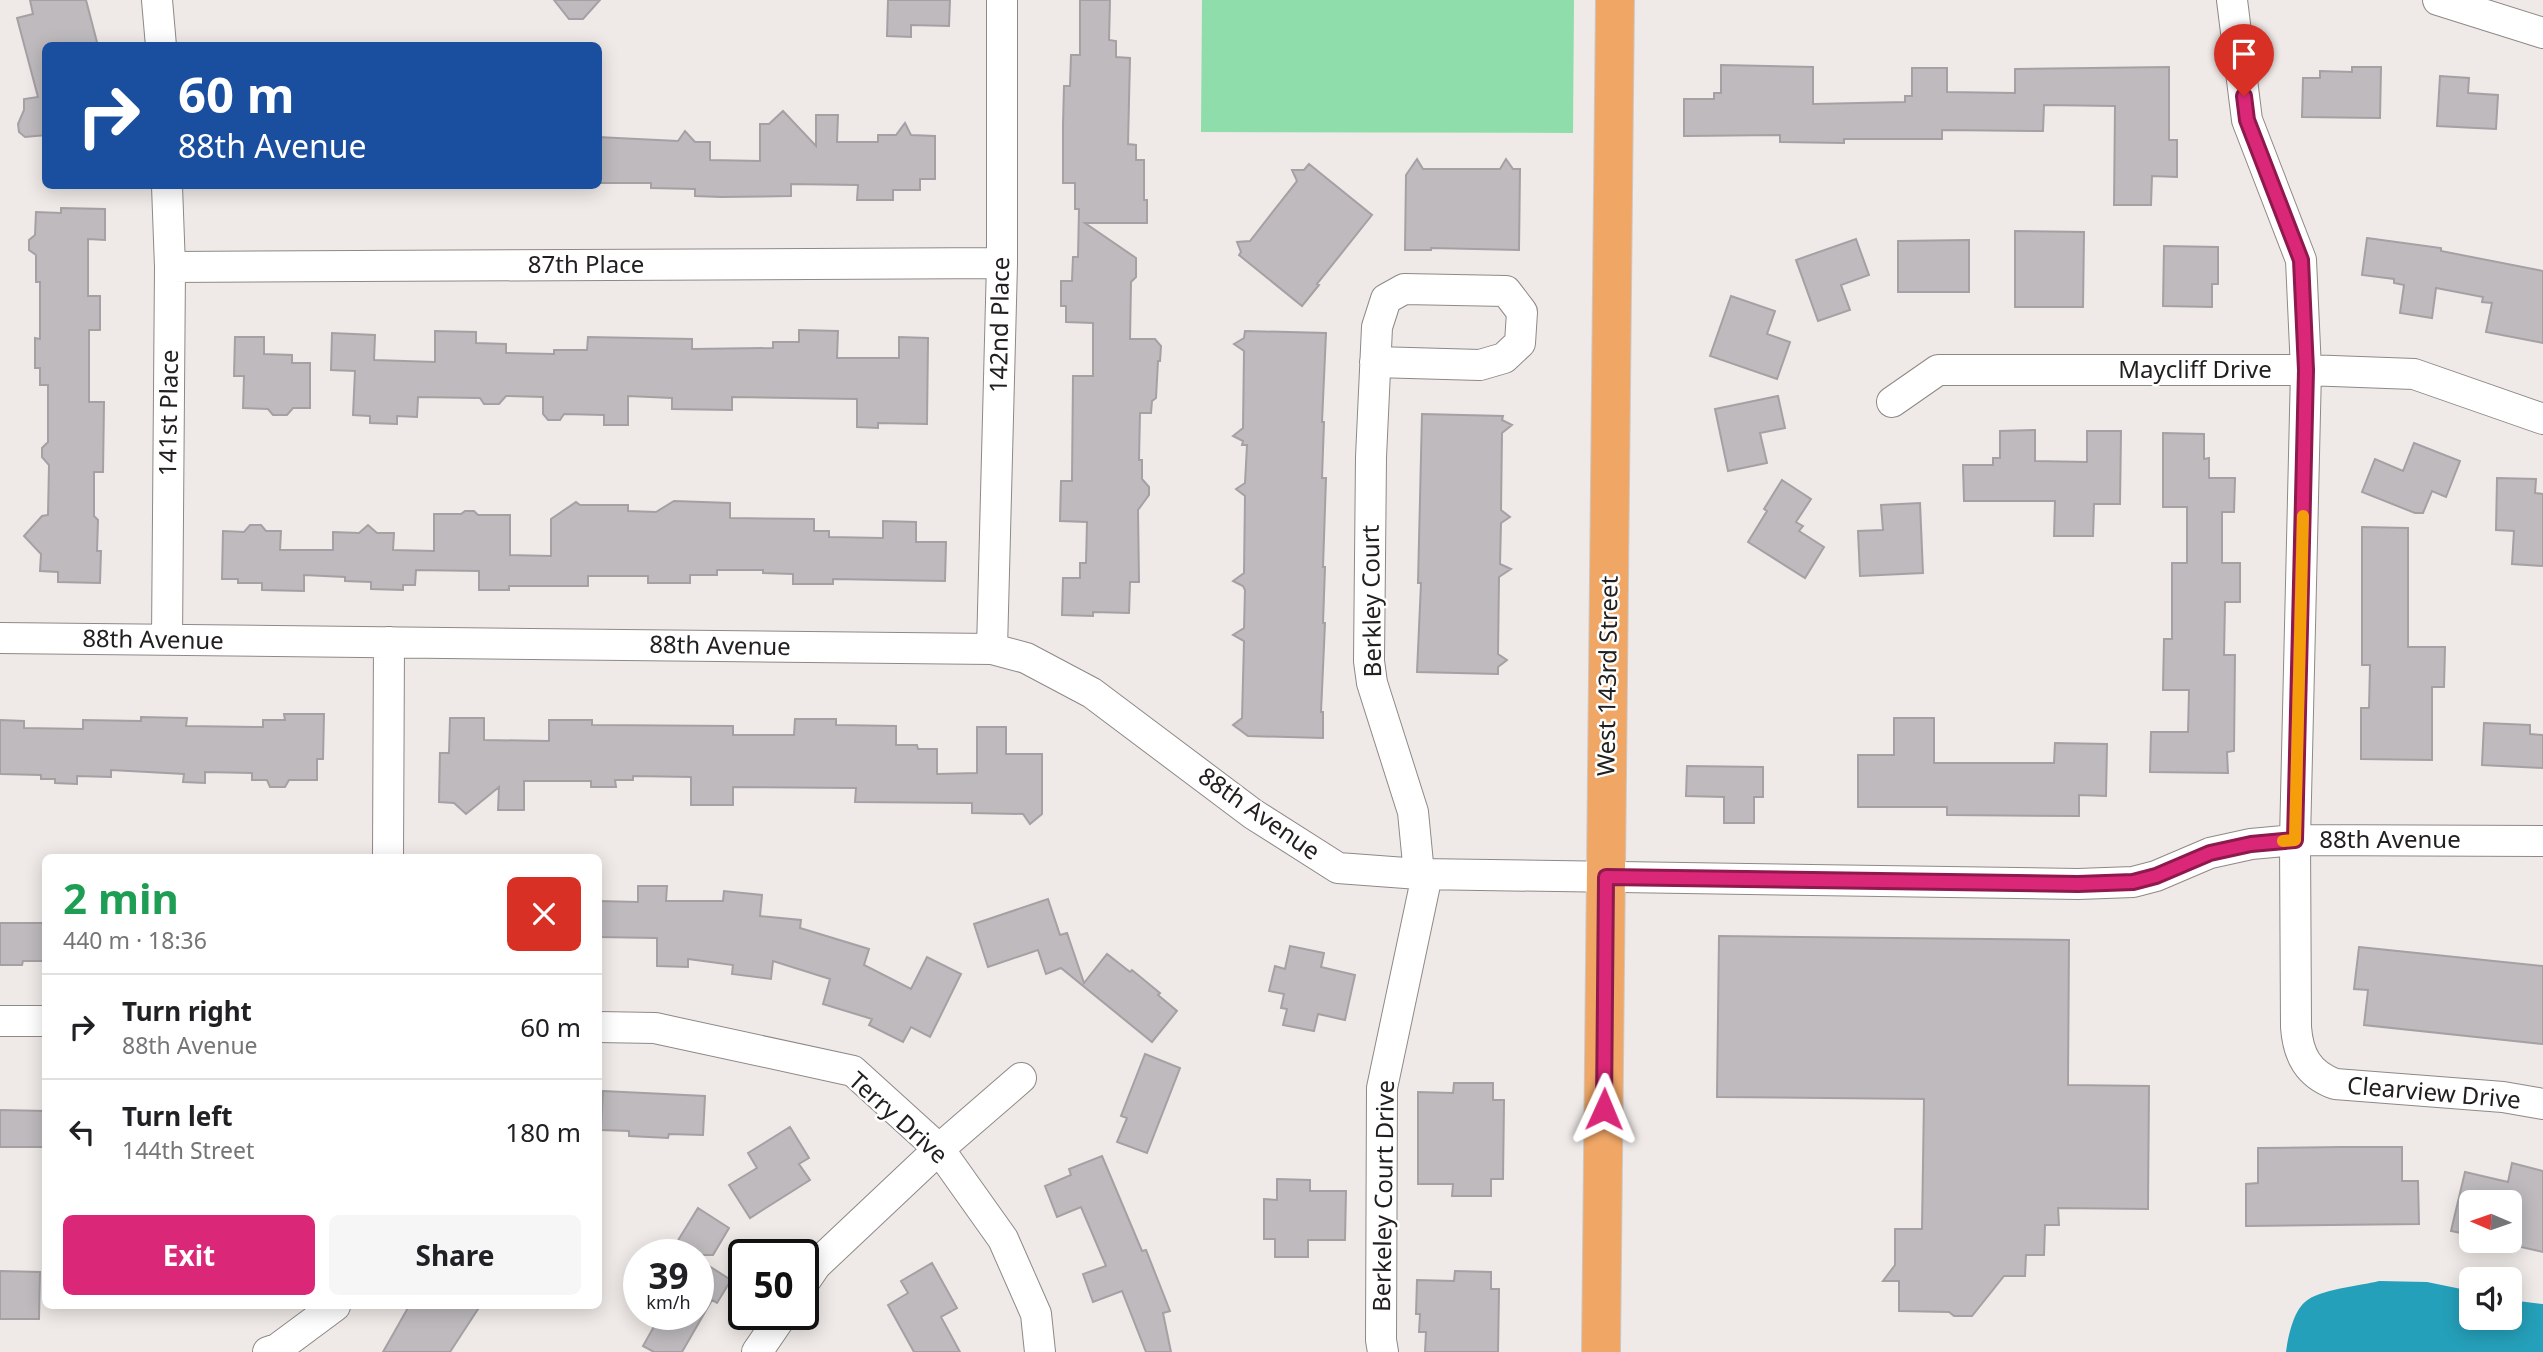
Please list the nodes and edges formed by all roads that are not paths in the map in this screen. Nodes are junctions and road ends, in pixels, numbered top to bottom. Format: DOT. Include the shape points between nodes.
graph roads {
  1 [pos="157,0"];
  2 [pos="1002,0"];
  3 [pos="1615,0"];
  4 [pos="2232,0"];
  5 [pos="2438,0"];
  6 [pos="2543,33"];
  7 [pos="161,42"];
  8 [pos="167,189"];
  9 [pos="1002,263"];
  10 [pos="170,267"];
  11 [pos="1375,362"];
  12 [pos="2306,370"];
  13 [pos="1892,402"];
  14 [pos="2543,419"];
  15 [pos="0,638"];
  16 [pos="167,640"];
  17 [pos="389,642"];
  18 [pos="992,649"];
  19 [pos="2295,840"];
  20 [pos="2543,841"];
  21 [pos="388,854"];
  22 [pos="1423,875"];
  23 [pos="1606,877"];
  24 [pos="0,1021"];
  25 [pos="42,1021"];
  26 [pos="602,1027"];
  27 [pos="1021,1078"];
  28 [pos="2543,1104"];
  29 [pos="939,1149"];
  30 [pos="819,1262"];
  31 [pos="331,1309"];
  32 [pos="772,1330"];
  33 [pos="268,1352"];
  34 [pos="757,1352"];
  35 [pos="1040,1352"];
  36 [pos="1383,1352"];
  37 [pos="1601,1352"];
  1 -- 7 [label="street"];
  2 -- 9 [label="street, 142nd Place"];
  3 -- 23 [label="main road, West 143rd Street"];
  4 -- 12 [label="street, Clearview Drive" via="2247,120 2301,260"];
  5 -- 6 [label="street"];
  8 -- 10 [label="street, 141st Place"];
  9 -- 10 [label="street, 87th Place"];
  9 -- 18 [label="street, 142nd Place"];
  10 -- 16 [label="street, 141st Place"];
  11 -- 11 [label="street, Berkley Court" via="1377,327 1386,299 1404,289 1506,292 1522,312 1520,343 1504,358 1480,365"];
  11 -- 22 [label="street, Berkley Court" via="1369,661 1413,812"];
  12 -- 13 [label="street, Maycliff Drive" via="1938,370"];
  12 -- 14 [label="street, Maycliff Drive" via="2414,374"];
  12 -- 19 [label="street, Clearview Drive"];
  15 -- 16 [label="street, 88th Avenue"];
  16 -- 17 [label="street, 88th Avenue"];
  17 -- 18 [label="street, 88th Avenue"];
  17 -- 21 [label="street"];
  18 -- 22 [label="street, 88th Avenue" via="1026,657 1092,693 1253,814 1338,868"];
  19 -- 20 [label="street, 88th Avenue"];
  19 -- 23 [label="street, 88th Avenue" via="2210,853 2133,882"];
  19 -- 28 [label="street, Clearview Drive" via="2296,1027 2300,1054 2309,1068 2320,1079 2349,1086"];
  22 -- 23 [label="street, 88th Avenue"];
  22 -- 36 [label="street, Berkeley Court Drive" via="1382,1088"];
  23 -- 37 [label="main road, West 143rd Street"];
  24 -- 25 [label="street"];
  26 -- 29 [label="street, Terry Drive" via="655,1028 853,1071"];
  27 -- 29 [label="street"];
  29 -- 30 [label="street"];
  29 -- 35 [label="street, Terry Drive" via="1003,1239 1035,1314"];
  31 -- 33 [label="street"];
  32 -- 34 [label="street"];
}
